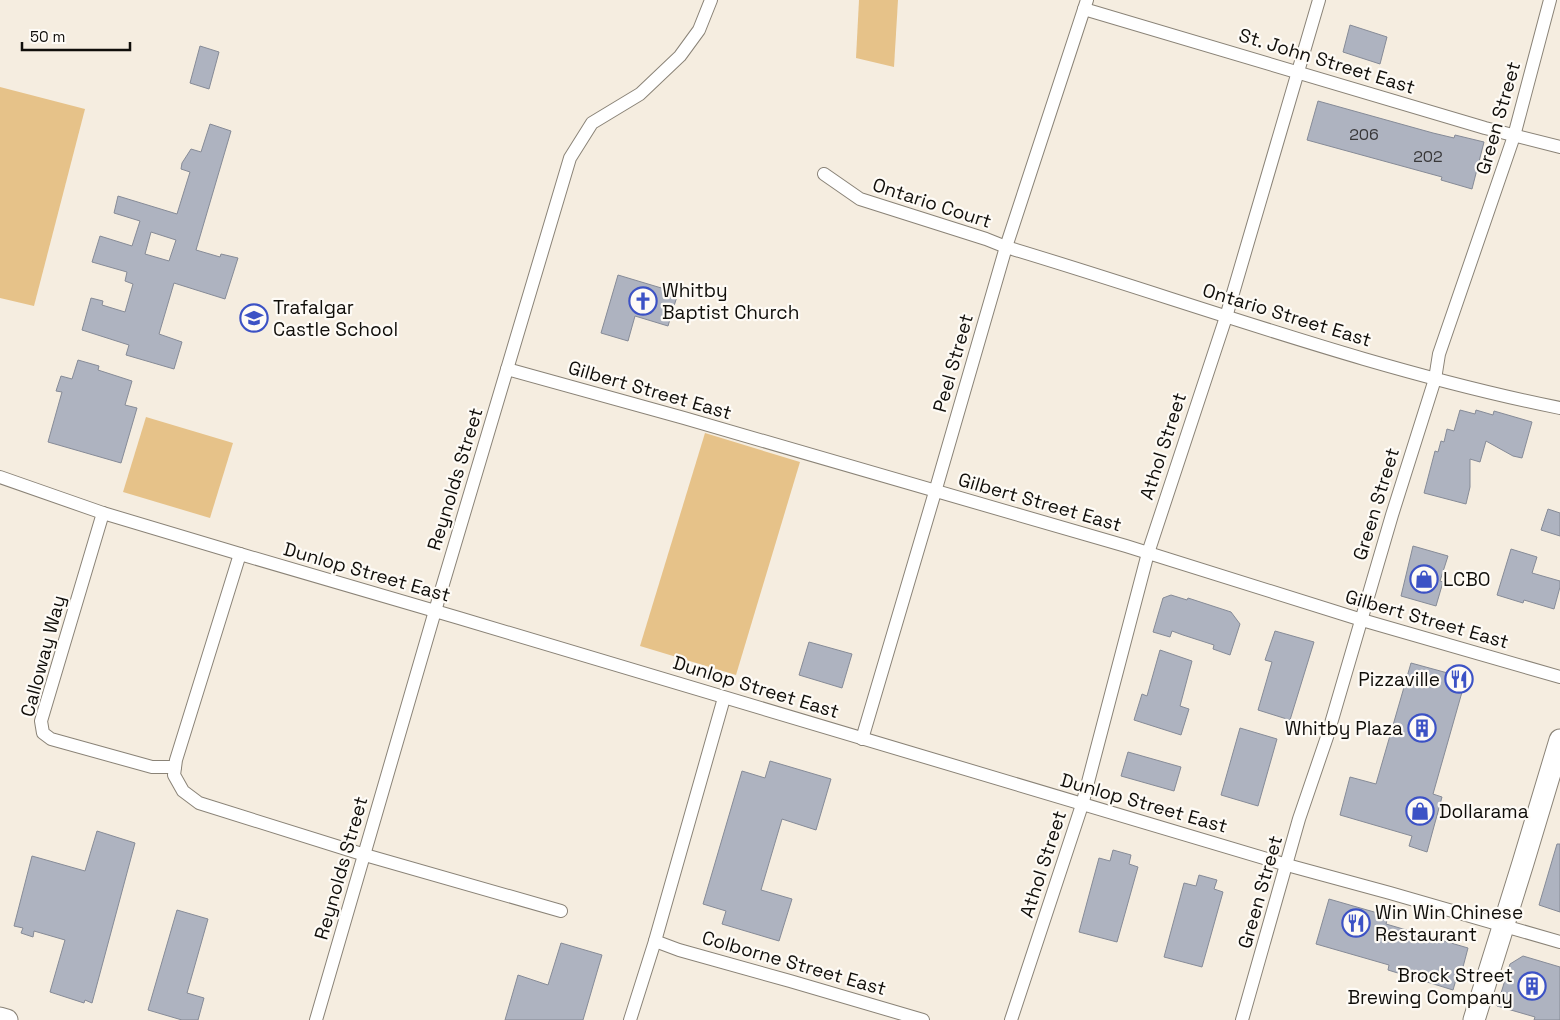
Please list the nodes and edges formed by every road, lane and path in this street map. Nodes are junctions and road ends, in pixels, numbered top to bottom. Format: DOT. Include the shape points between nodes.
graph roads {
  1 [pos="711,0"];
  2 [pos="1319,0"];
  3 [pos="1550,0"];
  4 [pos="1085,4"];
  5 [pos="1298,72"];
  6 [pos="1514,136"];
  7 [pos="1560,147"];
  8 [pos="824,174"];
  9 [pos="1006,247"];
  10 [pos="1226,317"];
  11 [pos="507,369"];
  12 [pos="1435,379"];
  13 [pos="1560,408"];
  14 [pos="0,477"];
  15 [pos="935,492"];
  16 [pos="103,513"];
  17 [pos="1148,553"];
  18 [pos="240,554"];
  19 [pos="435,611"];
  20 [pos="1362,620"];
  21 [pos="1560,677"];
  22 [pos="724,698"];
  23 [pos="862,739"];
  24 [pos="1560,740"];
  25 [pos="175,767"];
  26 [pos="1082,805"];
  27 [pos="365,855"];
  28 [pos="1287,865"];
  29 [pos="561,911"];
  30 [pos="1503,926"];
  31 [pos="655,942"];
  32 [pos="1560,942"];
  33 [pos="0,1018"];
  34 [pos="7,1020"];
  35 [pos="316,1020"];
  36 [pos="630,1020"];
  37 [pos="923,1020"];
  38 [pos="1011,1020"];
  39 [pos="1242,1020"];
  40 [pos="1474,1020"];
  1 -- 11 [label="street, Reynolds Street" via="699,30 680,56 640,94 592,123 570,158"];
  2 -- 5 [label="street, Athol Street"];
  3 -- 6 [label="street, Green Street"];
  4 -- 5 [label="street, St. John Street East"];
  4 -- 9 [label="street, Peel Street"];
  5 -- 6 [label="street, St. John Street East"];
  5 -- 10 [label="street, Athol Street"];
  6 -- 7 [label="street, St. John Street East"];
  6 -- 12 [label="street, Green Street" via="1439,354"];
  8 -- 9 [label="street, Ontario Court" via="860,200"];
  9 -- 10 [label="street, Ontario Street East"];
  9 -- 15 [label="street, Peel Street"];
  10 -- 12 [label="street, Ontario Street East"];
  10 -- 17 [label="street, Athol Street"];
  11 -- 15 [label="street, Gilbert Street East"];
  11 -- 19 [label="street, Reynolds Street"];
  12 -- 13 [label="street, Ontario Street East"];
  12 -- 20 [label="street, Green Street"];
  14 -- 16 [label="street, Dunlop Street East"];
  15 -- 17 [label="street, Gilbert Street East"];
  15 -- 23 [label="street, Peel Street"];
  16 -- 18 [label="street, Dunlop Street East"];
  16 -- 25 [label="street, Calloway Way" via="41,721 43,733 51,739 152,767"];
  17 -- 20 [label="street, Gilbert Street East"];
  17 -- 26 [label="street, Athol Street"];
  18 -- 19 [label="street, Dunlop Street East"];
  18 -- 25 [label="street"];
  19 -- 22 [label="street, Dunlop Street East"];
  19 -- 27 [label="street, Reynolds Street"];
  20 -- 21 [label="street, Gilbert Street East"];
  20 -- 28 [label="street, Green Street"];
  22 -- 23 [label="street, Dunlop Street East"];
  22 -- 31 [label="street"];
  23 -- 26 [label="street, Dunlop Street East"];
  24 -- 30 [label="main road"];
  25 -- 27 [label="street" via="174,775 183,791 198,803"];
  26 -- 28 [label="street, Dunlop Street East"];
  26 -- 38 [label="street, Athol Street"];
  27 -- 29 [label="street"];
  27 -- 35 [label="street, Reynolds Street"];
  28 -- 30 [label="street, Dunlop Street East"];
  28 -- 39 [label="street, Green Street"];
  30 -- 32 [label="street, Dunlop Street East"];
  30 -- 40 [label="main road"];
  31 -- 36 [label="street"];
  31 -- 37 [label="street, Colborne Street East"];
  33 -- 34 [label="main road"];
}
